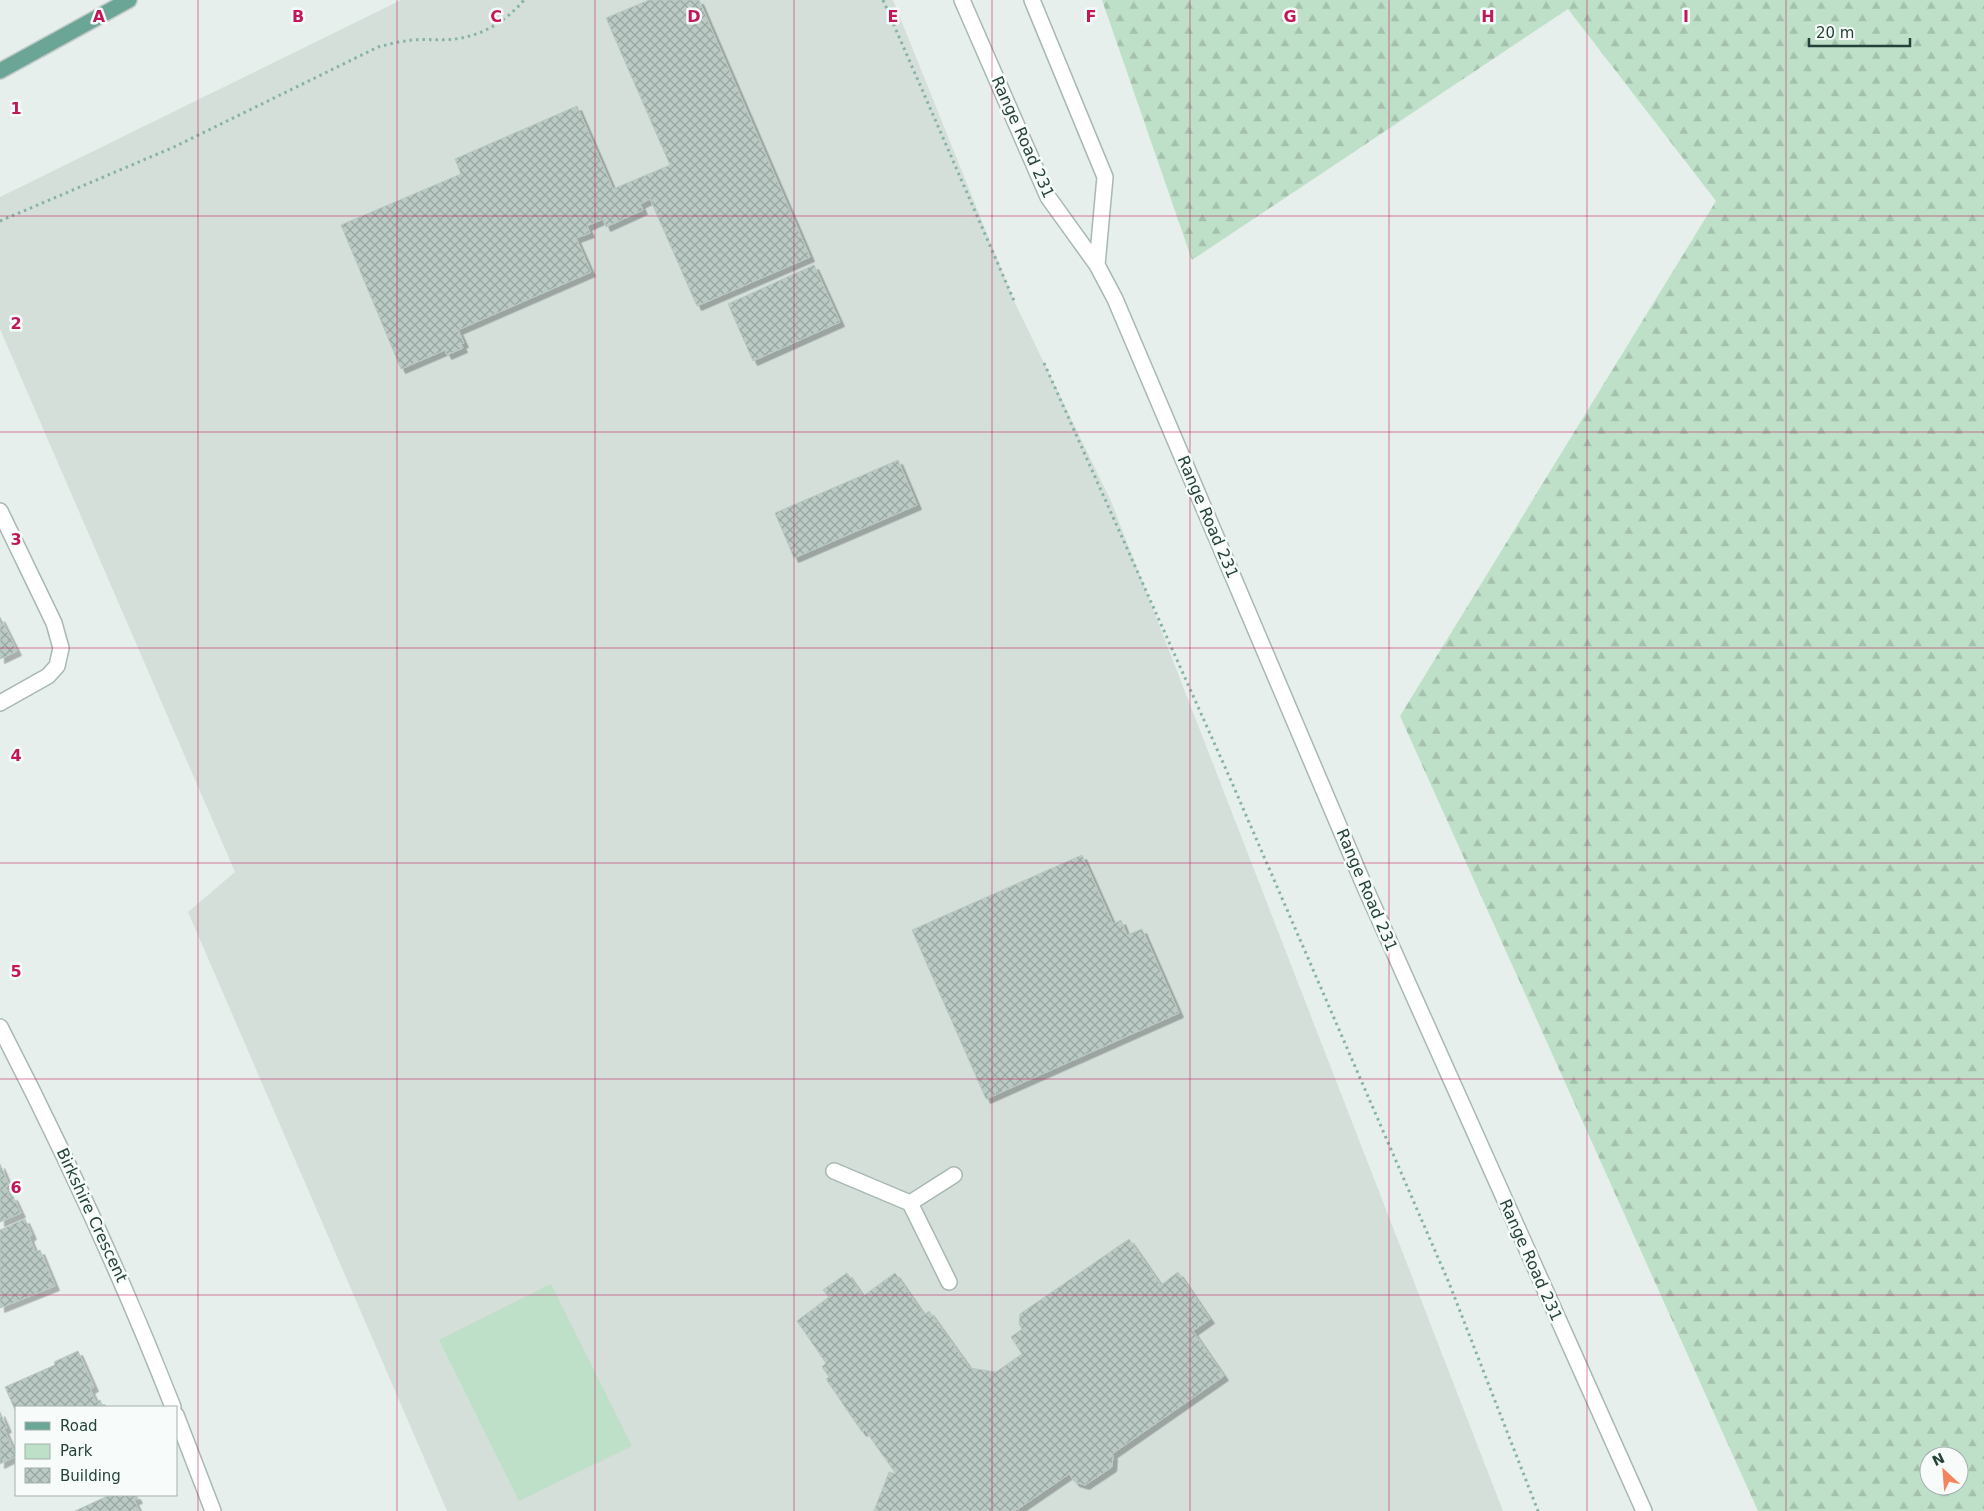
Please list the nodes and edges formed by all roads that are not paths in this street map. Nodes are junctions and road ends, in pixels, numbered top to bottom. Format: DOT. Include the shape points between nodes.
graph roads {
  1 [pos="129,0"];
  2 [pos="962,0"];
  3 [pos="1032,0"];
  4 [pos="0,71"];
  5 [pos="1097,265"];
  6 [pos="0,511"];
  7 [pos="0,704"];
  8 [pos="0,1027"];
  9 [pos="834,1171"];
  10 [pos="954,1175"];
  11 [pos="910,1203"];
  12 [pos="949,1282"];
  13 [pos="173,1406"];
  14 [pos="178,1420"];
  15 [pos="213,1511"];
  16 [pos="1644,1511"];
  1 -- 4 [label="main road"];
  2 -- 5 [label="street, Range Road 231" via="1048,197"];
  3 -- 5 [label="street" via="1105,176"];
  5 -- 16 [label="street, Range Road 231" via="1123,317 1364,885"];
  6 -- 7 [label="street" via="54,623 61,648 57,666 48,676"];
  8 -- 13 [label="street, Birkshire Crescent" via="125,1286"];
  9 -- 11 [label="street"];
  10 -- 11 [label="street"];
  11 -- 12 [label="street"];
  14 -- 15 [label="street"];
}
